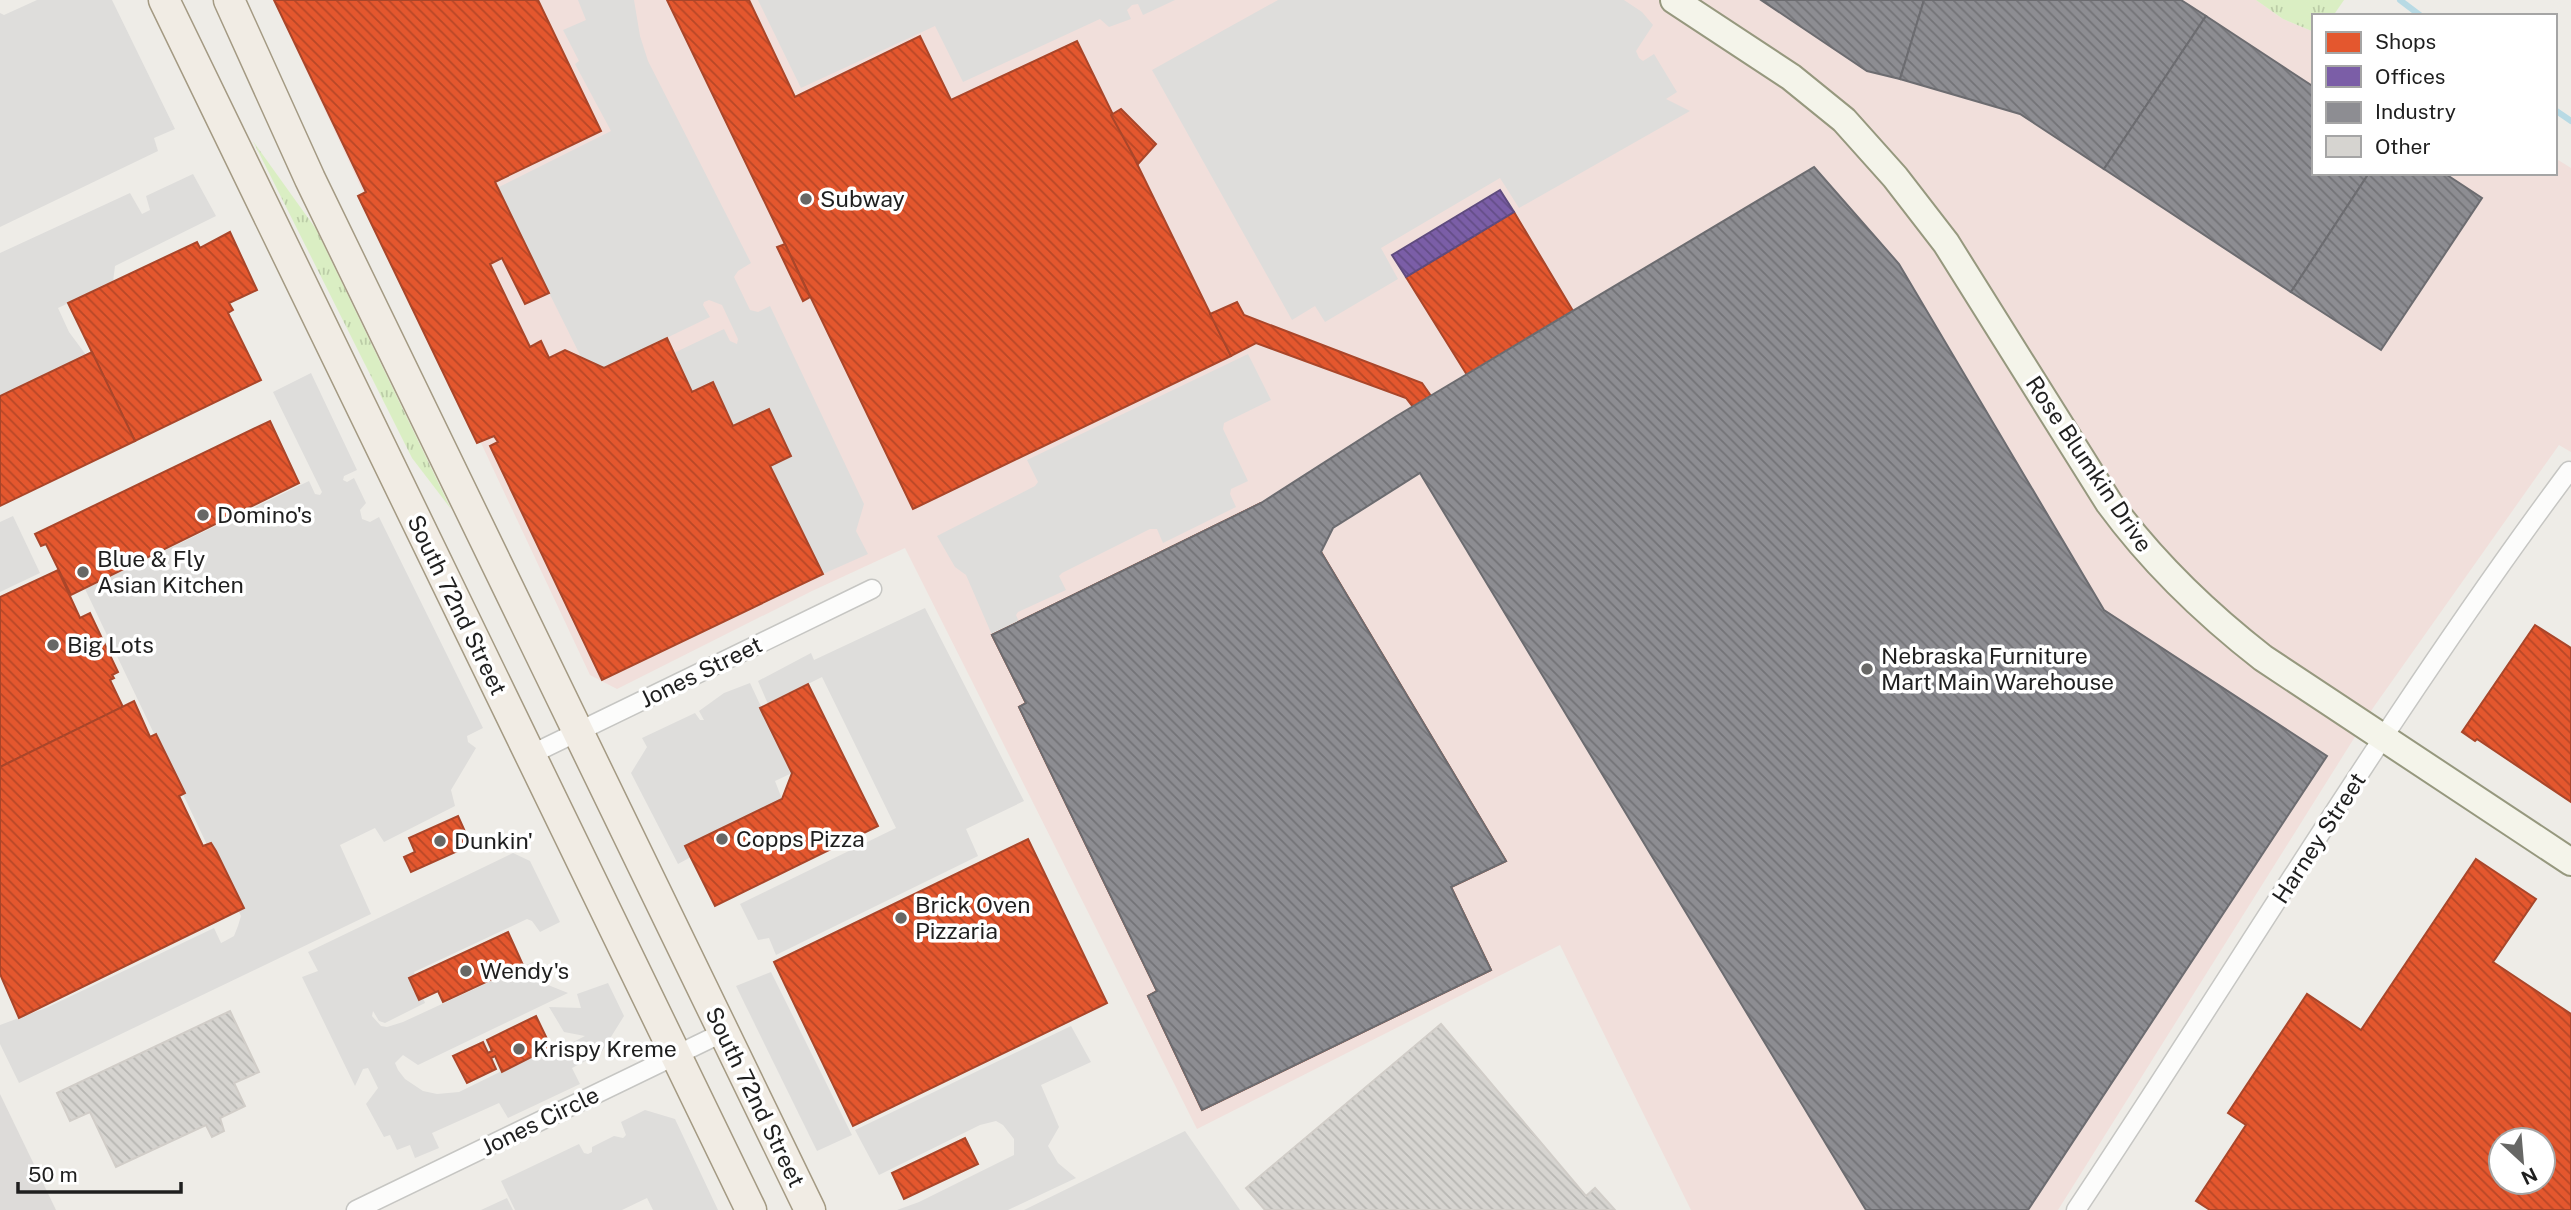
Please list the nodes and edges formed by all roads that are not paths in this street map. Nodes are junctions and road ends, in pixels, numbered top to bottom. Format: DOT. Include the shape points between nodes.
graph roads {
  1 [pos="164,0"];
  2 [pos="229,0"];
  3 [pos="1674,0"];
  4 [pos="2570,471"];
  5 [pos="872,589"];
  6 [pos="578,731"];
  7 [pos="2383,739"];
  8 [pos="530,754"];
  9 [pos="2571,862"];
  10 [pos="724,1032"];
  11 [pos="676,1055"];
  12 [pos="356,1210"];
  13 [pos="751,1210"];
  14 [pos="810,1210"];
  15 [pos="2076,1210"];
  1 -- 8 [label="main road, South 72nd Street"];
  2 -- 6 [label="main road, South 72nd Street" via="310,178"];
  3 -- 7 [label="main road, Rose Blumkin Drive" via="1791,77 1843,120 1895,177 1946,243 2109,503 2172,580 2263,658"];
  4 -- 7 [label="street, Harney Street"];
  5 -- 6 [label="street, Jones Street"];
  6 -- 8 [label="street, Jones Street"];
  6 -- 10 [label="main road, South 72nd Street"];
  7 -- 9 [label="main road, Rose Blumkin Drive"];
  7 -- 15 [label="street, Harney Street"];
  8 -- 11 [label="main road, South 72nd Street"];
  10 -- 11 [label="street, Jones Circle"];
  10 -- 14 [label="main road, South 72nd Street"];
  11 -- 12 [label="street, Jones Circle"];
  11 -- 13 [label="main road, South 72nd Street"];
}
